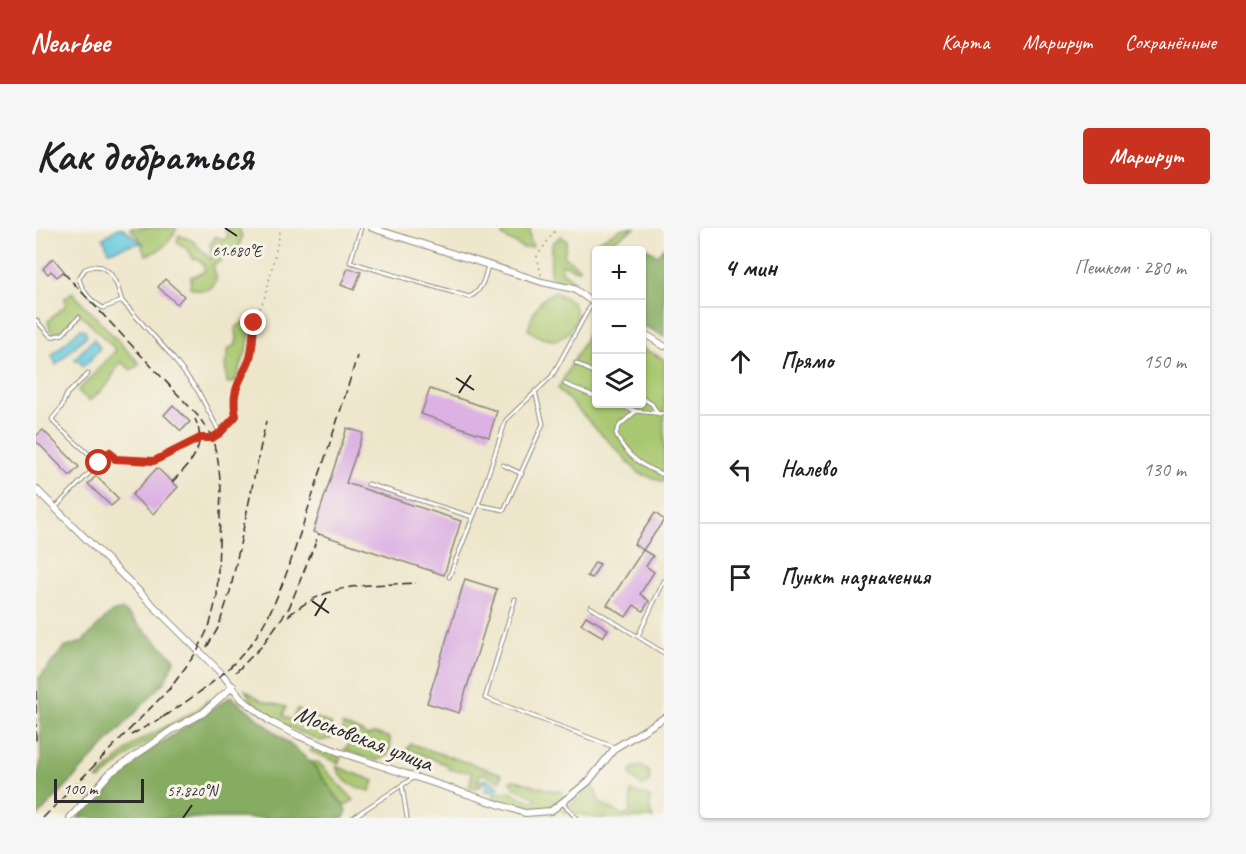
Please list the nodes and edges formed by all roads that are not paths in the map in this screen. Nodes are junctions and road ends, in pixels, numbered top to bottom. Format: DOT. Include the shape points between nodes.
graph roads {
  1 [pos="361,228"];
  2 [pos="372,228"];
  3 [pos="489,265"];
  4 [pos="122,300"];
  5 [pos="592,301"];
  6 [pos="592,308"];
  7 [pos="79,317"];
  8 [pos="36,320"];
  9 [pos="646,335"];
  10 [pos="664,346"];
  11 [pos="576,363"];
  12 [pos="592,371"];
  13 [pos="88,374"];
  14 [pos="565,384"];
  15 [pos="535,391"];
  16 [pos="592,394"];
  17 [pos="646,400"];
  18 [pos="627,408"];
  19 [pos="636,411"];
  20 [pos="658,413"];
  21 [pos="664,414"];
  22 [pos="236,416"];
  23 [pos="220,433"];
  24 [pos="99,463"];
  25 [pos="503,465"];
  26 [pos="522,474"];
  27 [pos="664,475"];
  28 [pos="368,484"];
  29 [pos="36,489"];
  30 [pos="478,504"];
  31 [pos="55,508"];
  32 [pos="473,517"];
  33 [pos="449,577"];
  34 [pos="664,581"];
  35 [pos="515,598"];
  36 [pos="590,607"];
  37 [pos="638,636"];
  38 [pos="664,653"];
  39 [pos="233,686"];
  40 [pos="664,718"];
  41 [pos="615,748"];
  42 [pos="415,777"];
  43 [pos="402,785"];
  44 [pos="562,802"];
  45 [pos="70,818"];
  46 [pos="352,818"];
  47 [pos="407,818"];
  48 [pos="576,818"];
  1 -- 3 [label="lane" via="350,262 469,297 476,294"];
  2 -- 3 [label="street"];
  3 -- 5 [label="street" via="574,289"];
  4 -- 4 [label="lane" via="110,273 102,267 85,269 79,278 81,288 103,308"];
  4 -- 23 [label="lane" via="198,392"];
  6 -- 15 [label="lane" via="552,376"];
  7 -- 8 [label="lane" via="63,334 51,337"];
  9 -- 10 [label="street"];
  11 -- 12 [label="lane"];
  13 -- 24 [label="lane" via="67,394 52,419"];
  14 -- 16 [label="lane"];
  15 -- 26 [label="lane" via="543,424"];
  15 -- 30 [label="lane" via="506,420"];
  17 -- 20 [label="lane"];
  18 -- 19 [label="lane"];
  19 -- 20 [label="lane"];
  19 -- 27 [label="lane" via="620,425 617,437 635,460"];
  20 -- 21 [label="lane"];
  22 -- 23 [label="lane"];
  23 -- 24 [label="lane" via="200,438 154,461 115,459 110,452"];
  24 -- 31 [label="lane"];
  25 -- 26 [label="lane"];
  26 -- 30 [label="lane" via="504,510"];
  28 -- 32 [label="lane"];
  29 -- 31 [label="street, Московская улица"];
  30 -- 32 [label="lane"];
  31 -- 39 [label="street, Московская улица"];
  32 -- 33 [label="lane"];
  34 -- 37 [label="lane"];
  35 -- 41 [label="lane" via="485,698"];
  36 -- 37 [label="lane"];
  37 -- 38 [label="lane"];
  39 -- 42 [label="street, Московская улица" via="242,699 271,722 299,736"];
  39 -- 45 [label="street" via="203,713 110,772"];
  40 -- 41 [label="street, Московская улица"];
  41 -- 44 [label="street, Московская улица" via="588,782"];
  42 -- 43 [label="lane"];
  42 -- 44 [label="street, Московская улица" via="525,813 551,812"];
  43 -- 46 [label="lane"];
  43 -- 47 [label="lane"];
  44 -- 48 [label="lane"];
}
